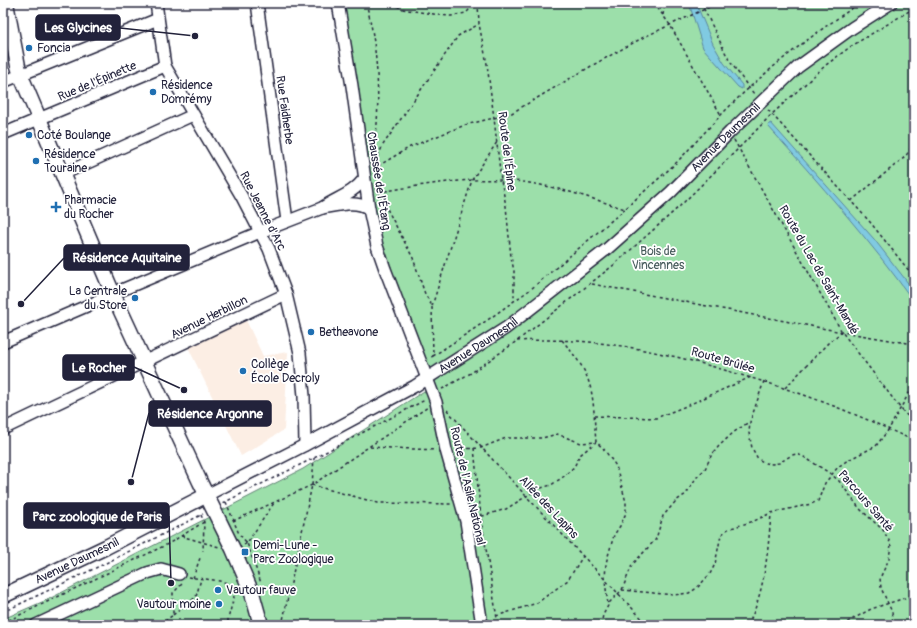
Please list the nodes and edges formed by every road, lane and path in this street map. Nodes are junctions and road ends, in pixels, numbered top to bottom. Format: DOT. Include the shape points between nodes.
graph roads {
  1 [pos="6,3"];
  2 [pos="156,3"];
  3 [pos="257,3"];
  4 [pos="338,3"];
  5 [pos="366,3"];
  6 [pos="392,3"];
  7 [pos="477,3"];
  8 [pos="654,3"];
  9 [pos="665,3"];
  10 [pos="701,3"];
  11 [pos="718,3"];
  12 [pos="860,3"];
  13 [pos="891,3"];
  14 [pos="914,8"];
  15 [pos="703,10"];
  16 [pos="663,15"];
  17 [pos="158,19"];
  18 [pos="479,24"];
  19 [pos="670,25"];
  20 [pos="164,66"];
  21 [pos="21,76"];
  22 [pos="3,82"];
  23 [pos="749,88"];
  24 [pos="755,94"];
  25 [pos="766,108"];
  26 [pos="193,115"];
  27 [pos="721,115"];
  28 [pos="771,115"];
  29 [pos="494,118"];
  30 [pos="40,119"];
  31 [pos="3,134"];
  32 [pos="734,139"];
  33 [pos="497,142"];
  34 [pos="914,144"];
  35 [pos="739,148"];
  36 [pos="371,170"];
  37 [pos="63,174"];
  38 [pos="364,179"];
  39 [pos="472,180"];
  40 [pos="501,180"];
  41 [pos="376,187"];
  42 [pos="380,192"];
  43 [pos="851,201"];
  44 [pos="322,208"];
  45 [pos="625,209"];
  46 [pos="368,210"];
  47 [pos="287,221"];
  48 [pos="260,232"];
  49 [pos="914,277"];
  50 [pos="590,283"];
  51 [pos="113,294"];
  52 [pos="286,294"];
  53 [pos="514,301"];
  54 [pos="432,306"];
  55 [pos="507,306"];
  56 [pos="510,310"];
  57 [pos="525,329"];
  58 [pos="842,332"];
  59 [pos="527,333"];
  60 [pos="562,340"];
  61 [pos="517,341"];
  62 [pos="3,342"];
  63 [pos="914,344"];
  64 [pos="433,356"];
  65 [pos="430,359"];
  66 [pos="144,362"];
  67 [pos="751,377"];
  68 [pos="426,379"];
  69 [pos="764,381"];
  70 [pos="914,384"];
  71 [pos="785,388"];
  72 [pos="434,398"];
  73 [pos="901,409"];
  74 [pos="594,416"];
  75 [pos="750,422"];
  76 [pos="914,423"];
  77 [pos="3,429"];
  78 [pos="889,429"];
  79 [pos="914,441"];
  80 [pos="596,442"];
  81 [pos="305,445"];
  82 [pos="369,447"];
  83 [pos="474,448"];
  84 [pos="481,448"];
  85 [pos="446,450"];
  86 [pos="314,458"];
  87 [pos="831,474"];
  88 [pos="312,485"];
  89 [pos="207,495"];
  90 [pos="527,497"];
  91 [pos="226,502"];
  92 [pos="276,502"];
  93 [pos="222,504"];
  94 [pos="460,504"];
  95 [pos="206,512"];
  96 [pos="771,513"];
  97 [pos="201,515"];
  98 [pos="481,517"];
  99 [pos="204,522"];
  100 [pos="181,536"];
  101 [pos="203,542"];
  102 [pos="219,542"];
  103 [pos="234,549"];
  104 [pos="203,550"];
  105 [pos="583,556"];
  106 [pos="200,558"];
  107 [pos="182,578"];
  108 [pos="193,578"];
  109 [pos="201,579"];
  110 [pos="605,580"];
  111 [pos="622,590"];
  112 [pos="618,594"];
  113 [pos="914,595"];
  114 [pos="3,596"];
  115 [pos="889,603"];
  116 [pos="608,606"];
  117 [pos="3,612"];
  118 [pos="173,615"];
  119 [pos="496,616"];
  120 [pos="3,624"];
  121 [pos="36,625"];
  122 [pos="160,625"];
  123 [pos="228,625"];
  124 [pos="261,625"];
  125 [pos="282,625"];
  126 [pos="482,625"];
  127 [pos="498,625"];
  128 [pos="601,625"];
  129 [pos="648,625"];
  130 [pos="748,625"];
  131 [pos="842,625"];
  132 [pos="893,625"];
  1 -- 21 [label="main road"];
  2 -- 17 [label="street, Rue Jeanne d'Arc"];
  3 -- 47 [label="street, Rue Faidherbe"];
  4 -- 38 [label="street, Chaussée de l'Étang"];
  5 -- 36 [label="path" via="372,25 376,77 375,138"];
  6 -- 7 [label="path" via="402,9 451,16 466,13"];
  7 -- 18 [label="path, Route de l'Épine"];
  8 -- 16 [label="path"];
  9 -- 16 [label="path"];
  10 -- 15 [label="path"];
  11 -- 15 [label="path"];
  12 -- 23 [label="path" via="809,38"];
  13 -- 68 [label="street, Avenue Daumesnil" via="798,68 730,132 672,192 607,249 506,328"];
  14 -- 28 [label="path, Avenue Daumesnil" via="850,47 826,65"];
  15 -- 19 [label="path"];
  15 -- 23 [label="path" via="729,60"];
  16 -- 19 [label="path"];
  17 -- 20 [label="street, Rue Jeanne d'Arc"];
  17 -- 21 [label="street"];
  18 -- 29 [label="path, Route de l'Épine"];
  18 -- 36 [label="path" via="458,36 383,146"];
  19 -- 27 [label="path"];
  19 -- 29 [label="path" via="593,65 510,114"];
  20 -- 26 [label="street, Rue Jeanne d'Arc"];
  20 -- 30 [label="street, Rue de l'Épinette"];
  21 -- 22 [label="street"];
  21 -- 30 [label="main road"];
  23 -- 24 [label="path"];
  23 -- 27 [label="path"];
  25 -- 28 [label="path"];
  26 -- 37 [label="street"];
  26 -- 48 [label="street, Rue Jeanne d'Arc" via="231,177"];
  27 -- 45 [label="path" via="676,162"];
  28 -- 35 [label="path, Avenue Daumesnil"];
  28 -- 43 [label="path"];
  29 -- 33 [label="path, Route de l'Épine"];
  29 -- 36 [label="path" via="465,125 410,147"];
  30 -- 31 [label="street, Rue de l'Épinette"];
  30 -- 37 [label="main road"];
  32 -- 35 [label="path, Route du Lac de Saint-Mandé"];
  33 -- 39 [label="path"];
  33 -- 40 [label="path, Route de l'Épine"];
  34 -- 43 [label="path" via="905,157"];
  35 -- 50 [label="path, Avenue Daumesnil" via="680,206"];
  35 -- 58 [label="path, Route du Lac de Saint-Mandé"];
  37 -- 51 [label="main road"];
  38 -- 44 [label="street" via="354,190"];
  38 -- 46 [label="street, Chaussée de l'Étang"];
  39 -- 40 [label="path"];
  39 -- 42 [label="path"];
  39 -- 54 [label="path"];
  40 -- 45 [label="path" via="560,189"];
  40 -- 53 [label="path, Route de l'Épine" via="514,271"];
  41 -- 42 [label="path"];
  42 -- 54 [label="path" via="413,258 425,294"];
  43 -- 49 [label="path"];
  44 -- 46 [label="street" via="353,204"];
  44 -- 47 [label="street"];
  45 -- 53 [label="path" via="550,274"];
  46 -- 68 [label="street, Chaussée de l'Étang" via="377,246"];
  47 -- 48 [label="street"];
  48 -- 51 [label="street"];
  48 -- 52 [label="street, Rue Jeanne d'Arc"];
  50 -- 58 [label="path"];
  50 -- 59 [label="path, Avenue Daumesnil"];
  51 -- 62 [label="street"];
  51 -- 66 [label="main road"];
  52 -- 66 [label="street, Avenue Herbillon"];
  52 -- 81 [label="street, Rue Jeanne d'Arc" via="300,354"];
  53 -- 55 [label="path"];
  54 -- 64 [label="path"];
  55 -- 56 [label="path"];
  55 -- 64 [label="path"];
  57 -- 59 [label="path"];
  58 -- 63 [label="path"];
  58 -- 71 [label="path"];
  58 -- 73 [label="path, Route du Lac de Saint-Mandé"];
  59 -- 61 [label="path, Avenue Daumesnil"];
  60 -- 61 [label="path, Route Brûlée"];
  60 -- 67 [label="path, Route Brûlée" via="615,344 665,353"];
  60 -- 74 [label="path" via="587,376"];
  61 -- 72 [label="path, Avenue Daumesnil"];
  64 -- 65 [label="path"];
  66 -- 77 [label="street, Avenue Herbillon"];
  66 -- 89 [label="main road"];
  67 -- 69 [label="path, Route Brûlée"];
  67 -- 74 [label="path" via="656,418"];
  68 -- 72 [label="street, Route de l'Asile National"];
  68 -- 81 [label="street, Avenue Daumesnil"];
  69 -- 71 [label="path, Route Brûlée"];
  69 -- 75 [label="path, Parcours Santé"];
  70 -- 73 [label="path"];
  71 -- 78 [label="path, Route Brûlée"];
  72 -- 82 [label="path"];
  72 -- 84 [label="path, Allée des Lapins"];
  72 -- 85 [label="street, Route de l'Asile National"];
  72 -- 86 [label="path, Avenue Daumesnil"];
  73 -- 76 [label="path, Route du Lac de Saint-Mandé"];
  73 -- 78 [label="path"];
  74 -- 80 [label="path"];
  75 -- 87 [label="path, Parcours Santé" via="752,448 758,459 772,464 797,454"];
  75 -- 111 [label="path" via="719,446 686,494 663,516 656,539 632,565"];
  78 -- 79 [label="path, Route Brûlée"];
  78 -- 87 [label="path" via="876,446 848,460"];
  80 -- 84 [label="path" via="581,443 557,434 542,438 506,438"];
  80 -- 90 [label="path" via="580,455 574,467 563,477"];
  80 -- 110 [label="path" via="616,466 626,502 626,513 610,545"];
  81 -- 89 [label="street, Avenue Daumesnil"];
  82 -- 85 [label="path"];
  82 -- 88 [label="path"];
  83 -- 84 [label="path"];
  83 -- 85 [label="path"];
  83 -- 98 [label="path"];
  84 -- 90 [label="path, Allée des Lapins"];
  85 -- 94 [label="street, Route de l'Asile National"];
  86 -- 88 [label="path"];
  86 -- 91 [label="path, Avenue Daumesnil"];
  87 -- 96 [label="path" via="818,501"];
  87 -- 115 [label="path, Parcours Santé" via="860,509 883,530 891,544 890,560 880,578 881,588"];
  88 -- 92 [label="path"];
  88 -- 94 [label="path" via="378,503"];
  88 -- 125 [label="path"];
  89 -- 103 [label="main road"];
  89 -- 114 [label="main road, Avenue Daumesnil"];
  90 -- 98 [label="path" via="506,509"];
  90 -- 105 [label="path, Allée des Lapins"];
  91 -- 92 [label="path" via="233,521"];
  91 -- 93 [label="path, Avenue Daumesnil"];
  92 -- 103 [label="path" via="247,543"];
  94 -- 126 [label="street, Route de l'Asile National" via="466,521"];
  95 -- 97 [label="path, Avenue Daumesnil"];
  96 -- 111 [label="path" via="728,529 721,535 715,564 710,574 689,593 674,595"];
  96 -- 130 [label="path" via="768,553 760,590"];
  97 -- 99 [label="path"];
  97 -- 117 [label="path, Avenue Daumesnil"];
  98 -- 119 [label="path"];
  99 -- 100 [label="path"];
  99 -- 101 [label="path"];
  100 -- 101 [label="path"];
  100 -- 120 [label="path"];
  101 -- 102 [label="path" via="221,548"];
  101 -- 104 [label="path"];
  103 -- 124 [label="main road"];
  105 -- 110 [label="path, Allée des Lapins"];
  105 -- 119 [label="path" via="568,580 543,599"];
  106 -- 108 [label="path"];
  107 -- 108 [label="path"];
  107 -- 118 [label="path" via="173,593"];
  107 -- 121 [label="street" via="161,569 147,573"];
  108 -- 109 [label="path"];
  109 -- 118 [label="path" via="196,597"];
  109 -- 123 [label="path" via="215,579 227,583 234,597"];
  110 -- 112 [label="path, Allée des Lapins"];
  110 -- 116 [label="path"];
  111 -- 112 [label="path"];
  112 -- 116 [label="path"];
  112 -- 129 [label="path, Allée des Lapins"];
  113 -- 115 [label="path"];
  115 -- 131 [label="path" via="871,609"];
  115 -- 132 [label="path, Parcours Santé"];
  116 -- 128 [label="path"];
  118 -- 122 [label="path"];
  119 -- 127 [label="path"];
}
